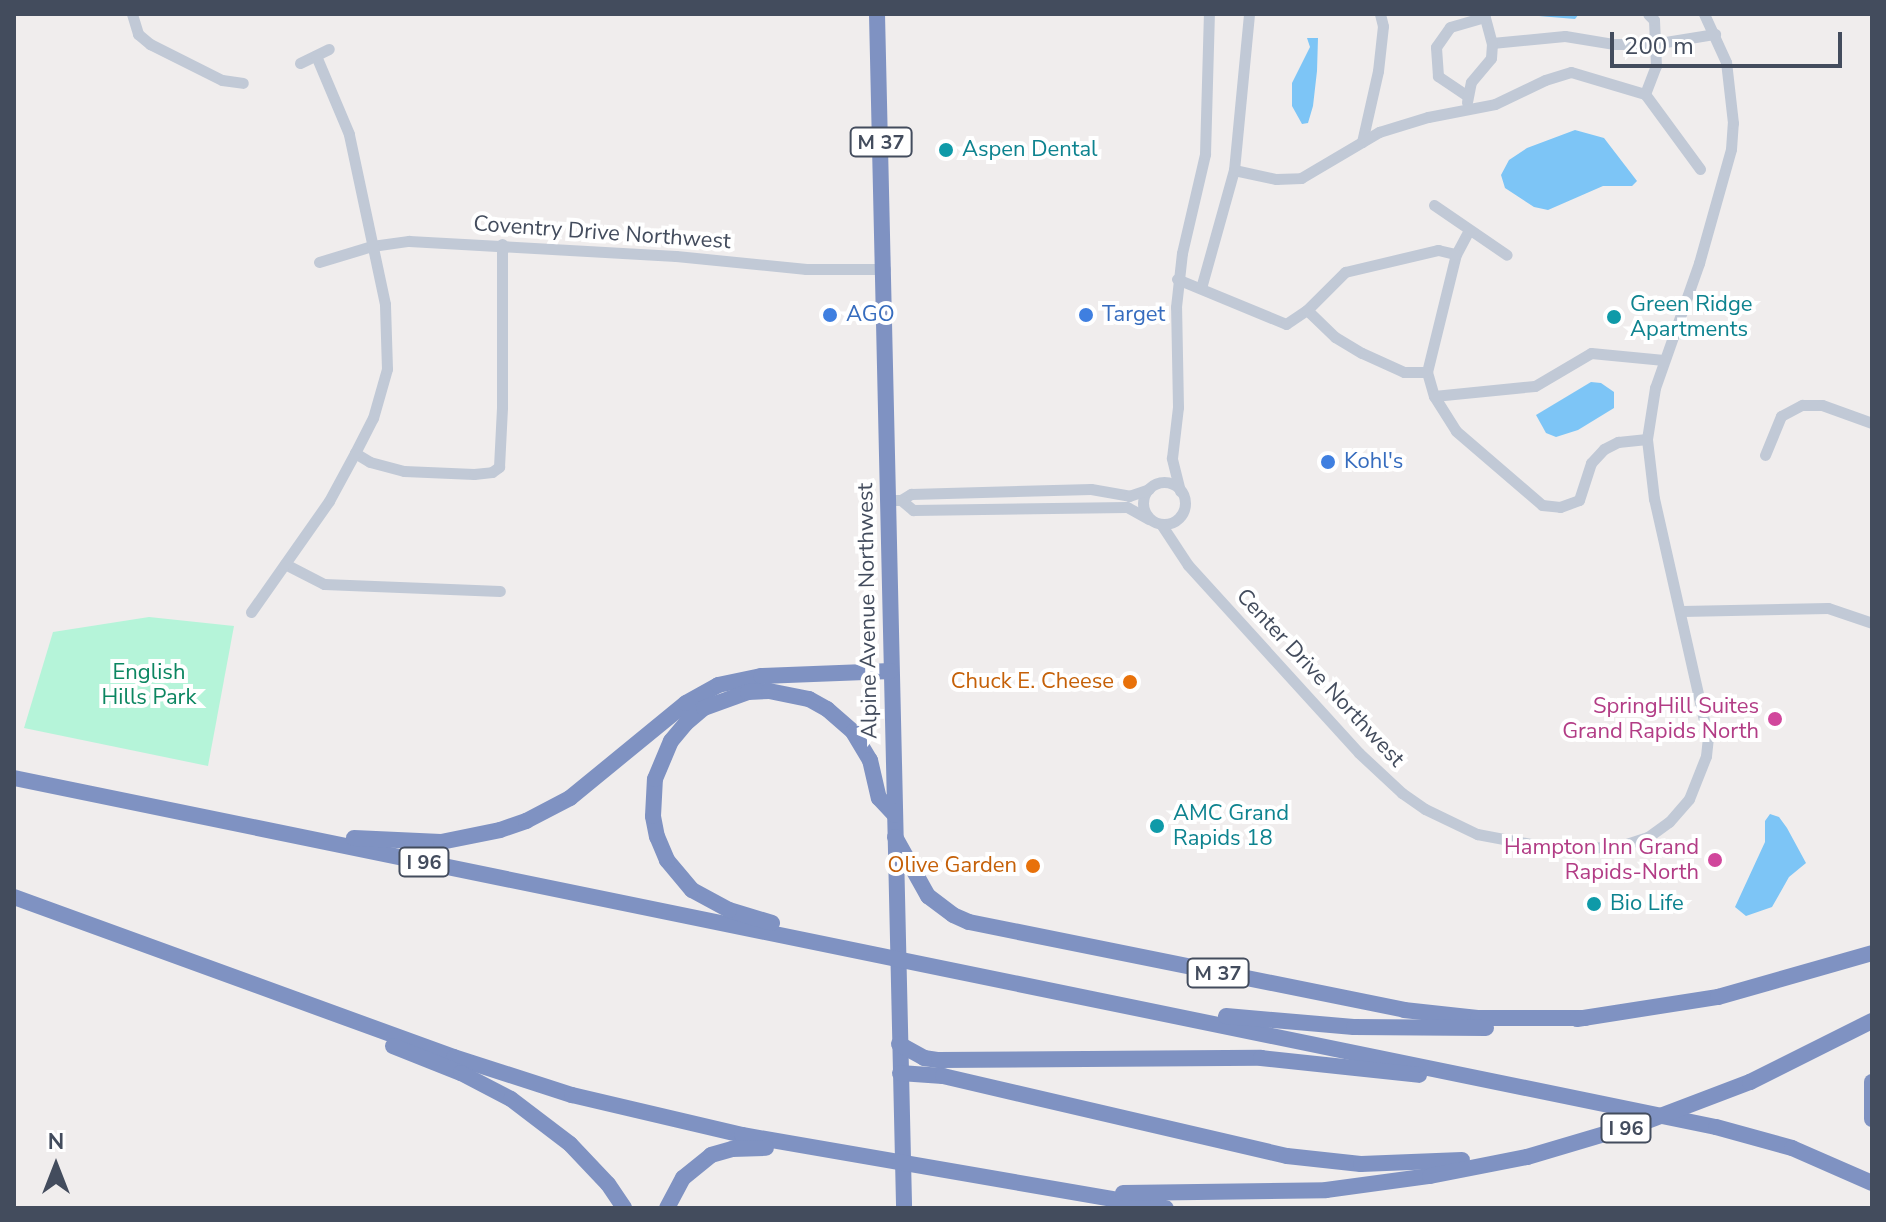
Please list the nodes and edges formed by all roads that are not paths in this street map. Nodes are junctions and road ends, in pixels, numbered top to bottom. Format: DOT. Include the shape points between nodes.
graph roads {
  1 [pos="132,14"];
  2 [pos="877,14"];
  3 [pos="1209,14"];
  4 [pos="1249,14"];
  5 [pos="1380,14"];
  6 [pos="1648,14"];
  7 [pos="1704,14"];
  8 [pos="1484,16"];
  9 [pos="1715,34"];
  10 [pos="1492,43"];
  11 [pos="1653,44"];
  12 [pos="329,49"];
  13 [pos="316,56"];
  14 [pos="300,63"];
  15 [pos="243,83"];
  16 [pos="1645,94"];
  17 [pos="1466,95"];
  18 [pos="1468,109"];
  19 [pos="1362,142"];
  20 [pos="1700,169"];
  21 [pos="1234,170"];
  22 [pos="1434,205"];
  23 [pos="1469,230"];
  24 [pos="502,244"];
  25 [pos="372,246"];
  26 [pos="1456,254"];
  27 [pos="1507,255"];
  28 [pos="319,262"];
  29 [pos="885,269"];
  30 [pos="1177,279"];
  31 [pos="1201,288"];
  32 [pos="1307,310"];
  33 [pos="1664,360"];
  34 [pos="1427,372"];
  35 [pos="1434,396"];
  36 [pos="1872,423"];
  37 [pos="1647,439"];
  38 [pos="355,453"];
  39 [pos="1765,455"];
  40 [pos="1172,458"];
  41 [pos="1152,487"];
  42 [pos="1180,491"];
  43 [pos="894,500"];
  44 [pos="1180,517"];
  45 [pos="1149,519"];
  46 [pos="1161,524"];
  47 [pos="1179,551"];
  48 [pos="285,564"];
  49 [pos="500,591"];
  50 [pos="1682,611"];
  51 [pos="251,612"];
  52 [pos="1872,623"];
  53 [pos="891,671"];
  54 [pos="14,778"];
  55 [pos="895,815"];
  56 [pos="206,818"];
  57 [pos="895,837"];
  58 [pos="14,897"];
  59 [pos="834,945"];
  60 [pos="1872,953"];
  61 [pos="268,989"];
  62 [pos="1149,1008"];
  63 [pos="1585,1018"];
  64 [pos="1872,1021"];
  65 [pos="899,1044"];
  66 [pos="900,1073"];
  67 [pos="922,1073"];
  68 [pos="1492,1081"];
  69 [pos="1872,1082"];
  70 [pos="1872,1119"];
  71 [pos="1563,1148"];
  72 [pos="819,1149"];
  73 [pos="1872,1183"];
  74 [pos="1061,1190"];
  75 [pos="903,1206"];
  76 [pos="624,1208"];
  77 [pos="667,1208"];
  78 [pos="1166,1208"];
  1 -- 15 [label="street" via="138,34 150,44 222,80"];
  2 -- 29 [label="highway, Alpine Avenue Northwest / M 37"];
  3 -- 30 [label="street" via="1205,154"];
  4 -- 21 [label="street"];
  5 -- 19 [label="street" via="1378,71"];
  6 -- 11 [label="street" via="1654,20"];
  7 -- 9 [label="street, Center Drive Northwest"];
  8 -- 10 [label="street"];
  8 -- 17 [label="street" via="1450,27 1436,47 1438,76"];
  9 -- 11 [label="street"];
  9 -- 33 [label="street, Center Drive Northwest" via="1731,90 1731,149 1699,263"];
  10 -- 11 [label="street" via="1565,36"];
  10 -- 17 [label="street" via="1491,58"];
  11 -- 16 [label="street" via="1656,66"];
  12 -- 13 [label="street"];
  13 -- 14 [label="street"];
  13 -- 25 [label="street" via="349,134"];
  16 -- 18 [label="street" via="1571,72 1495,104"];
  16 -- 20 [label="street"];
  17 -- 18 [label="street"];
  18 -- 19 [label="street" via="1408,122"];
  19 -- 21 [label="street" via="1301,178"];
  21 -- 31 [label="street"];
  22 -- 23 [label="street"];
  23 -- 26 [label="street"];
  23 -- 27 [label="street"];
  24 -- 25 [label="street, Coventry Drive Northwest" via="409,241"];
  24 -- 29 [label="street, Coventry Drive Northwest" via="806,269"];
  24 -- 38 [label="street" via="499,467 474,474 404,471"];
  25 -- 28 [label="street, Coventry Drive Northwest"];
  25 -- 38 [label="street" via="385,304 387,369 373,418"];
  26 -- 32 [label="street" via="1438,250 1345,272"];
  26 -- 34 [label="street"];
  29 -- 43 [label="highway, Alpine Avenue Northwest / M 37"];
  30 -- 31 [label="street"];
  30 -- 40 [label="street" via="1178,407"];
  31 -- 32 [label="street" via="1286,324"];
  32 -- 34 [label="street" via="1335,337 1362,353 1404,372"];
  33 -- 35 [label="street" via="1591,353 1535,386"];
  33 -- 37 [label="street, Center Drive Northwest" via="1649,409"];
  34 -- 35 [label="street"];
  35 -- 37 [label="street" via="1456,431 1542,505 1560,507 1579,500 1591,463 1604,449"];
  36 -- 39 [label="street" via="1822,405 1802,405 1781,416"];
  37 -- 50 [label="street, Center Drive Northwest" via="1654,499"];
  38 -- 48 [label="street"];
  40 -- 41 [label="street"];
  40 -- 42 [label="street"];
  41 -- 42 [label="street" via="1169,483"];
  41 -- 43 [label="street" via="1129,496 1091,489 911,494"];
  41 -- 45 [label="street" via="1143,507"];
  42 -- 44 [label="street" via="1185,504"];
  43 -- 45 [label="street" via="913,510 1127,507"];
  43 -- 53 [label="highway, Alpine Avenue Northwest / M 37"];
  44 -- 46 [label="street"];
  44 -- 47 [label="street"];
  45 -- 46 [label="street"];
  46 -- 47 [label="street, Center Drive Northwest"];
  47 -- 50 [label="street, Center Drive Northwest" via="1359,753 1402,793 1477,834 1552,848 1617,847 1648,837 1689,799 1708,738"];
  48 -- 49 [label="street" via="324,584"];
  48 -- 51 [label="street"];
  50 -- 52 [label="street" via="1828,608"];
  53 -- 55 [label="highway, Alpine Avenue Northwest / M 37"];
  53 -- 56 [label="highway" via="761,676 718,685 686,703 570,798 526,821 474,837 395,843"];
  54 -- 56 [label="highway, I 96"];
  55 -- 57 [label="highway, Alpine Avenue Northwest / M 37"];
  55 -- 59 [label="highway" via="879,798 870,760 853,732 827,709 791,694 748,692 722,699 686,723 663,757 655,779 653,816 657,837 678,875 710,902"];
  56 -- 59 [label="highway, I 96"];
  57 -- 63 [label="highway, M 37" via="928,896 969,922 1404,1010 1478,1018"];
  57 -- 65 [label="highway, Alpine Avenue Northwest / M 37"];
  58 -- 61 [label="highway, I 96"];
  59 -- 62 [label="highway, I 96"];
  60 -- 63 [label="highway, I 96" via="1732,994"];
  61 -- 72 [label="highway, I 96" via="572,1095"];
  61 -- 76 [label="highway" via="308,1012 461,1073 511,1099 580,1154"];
  62 -- 63 [label="highway, I 96" via="1393,1029 1500,1027"];
  62 -- 68 [label="highway"];
  64 -- 71 [label="highway, I 96" via="1750,1082"];
  65 -- 66 [label="highway, Alpine Avenue Northwest / M 37"];
  65 -- 67 [label="highway" via="909,1065"];
  65 -- 68 [label="highway" via="939,1060 1261,1058"];
  66 -- 67 [label="highway"];
  66 -- 75 [label="highway, Alpine Avenue Northwest / M 37"];
  67 -- 71 [label="highway" via="1300,1158 1404,1164"];
  68 -- 73 [label="highway" via="1716,1127 1792,1148"];
  69 -- 70 [label="highway"];
  71 -- 74 [label="highway, I 96" via="1430,1176 1326,1190"];
  72 -- 74 [label="highway, I 96"];
  72 -- 77 [label="highway" via="755,1147 711,1155 683,1178"];
  74 -- 78 [label="highway"];
}
